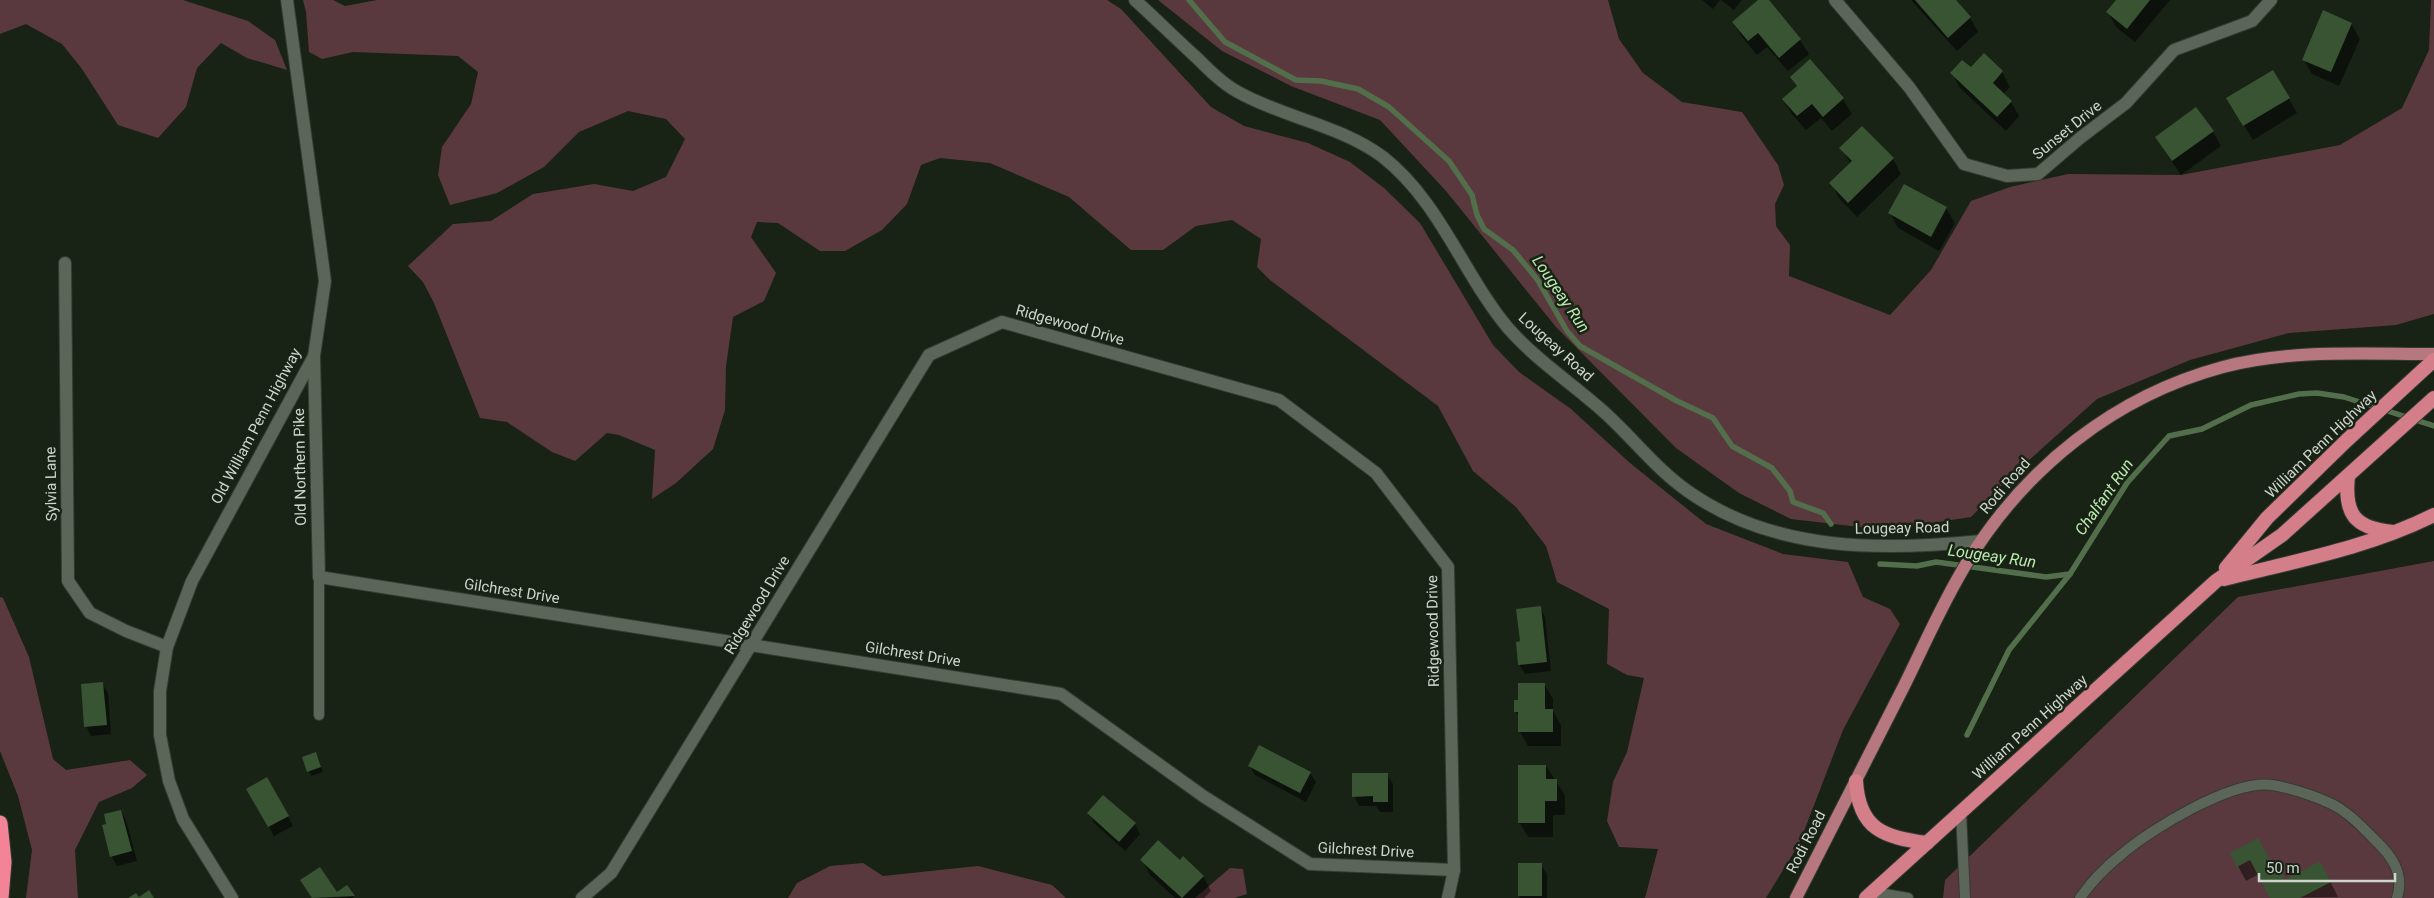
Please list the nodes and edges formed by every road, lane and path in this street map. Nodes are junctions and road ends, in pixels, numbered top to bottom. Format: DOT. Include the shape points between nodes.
graph roads {
  1 [pos="288,0"];
  2 [pos="1135,0"];
  3 [pos="1835,0"];
  4 [pos="2271,0"];
  5 [pos="66,263"];
  6 [pos="2434,354"];
  7 [pos="314,356"];
  8 [pos="2434,360"];
  9 [pos="2434,398"];
  10 [pos="2348,476"];
  11 [pos="2434,515"];
  12 [pos="2396,532"];
  13 [pos="1981,541"];
  14 [pos="319,577"];
  15 [pos="2216,581"];
  16 [pos="752,644"];
  17 [pos="167,647"];
  18 [pos="319,714"];
  19 [pos="1856,781"];
  20 [pos="1961,812"];
  21 [pos="0,823"];
  22 [pos="1927,842"];
  23 [pos="1454,870"];
  24 [pos="1869,895"];
  25 [pos="1,898"];
  26 [pos="232,898"];
  27 [pos="582,898"];
  28 [pos="1448,898"];
  29 [pos="1796,898"];
  30 [pos="1908,898"];
  31 [pos="1965,898"];
  32 [pos="2080,898"];
  33 [pos="2397,898"];
  1 -- 7 [label="street, Old William Penn Highway" via="325,281"];
  2 -- 13 [label="street, Lougeay Road" via="1236,91 1351,137 1383,157 1408,181 1434,214 1509,329 1622,428 1674,481 1696,497 1752,525 1819,543 1894,547"];
  3 -- 4 [label="street, Sunset Drive" via="1909,87 1964,164 2007,176 2038,174 2126,104 2174,50 2252,21"];
  5 -- 17 [label="street, Sylvia Lane" via="68,581 90,613"];
  6 -- 13 [label="main road, Rodi Road" via="2290,356 2224,367 2168,386 2101,422 2050,461 2013,498"];
  7 -- 14 [label="street, Old Northern Pike"];
  7 -- 17 [label="street, Old William Penn Highway" via="192,581"];
  8 -- 15 [label="highway, William Penn Highway" via="2267,518"];
  9 -- 10 [label="highway, William Penn Highway"];
  10 -- 12 [label="highway" via="2346,501 2358,522"];
  10 -- 15 [label="highway, William Penn Highway" via="2282,535"];
  11 -- 12 [label="highway"];
  12 -- 15 [label="highway" via="2358,546"];
  13 -- 19 [label="main road, Rodi Road" via="1965,566"];
  14 -- 16 [label="street, Gilchrest Drive"];
  14 -- 18 [label="lane"];
  15 -- 20 [label="highway, William Penn Highway"];
  16 -- 23 [label="street, Gilchrest Drive" via="1062,694 1203,796 1310,864"];
  16 -- 23 [label="street, Ridgewood Drive" via="929,355 1002,322 1279,400 1376,473 1448,568"];
  16 -- 27 [label="street, Ridgewood Drive" via="611,873"];
  17 -- 26 [label="street, Old William Penn Highway" via="160,691 160,735 169,781 183,819"];
  19 -- 22 [label="highway" via="1860,806 1872,825 1892,836"];
  19 -- 29 [label="main road, Rodi Road"];
  20 -- 22 [label="highway, William Penn Highway"];
  20 -- 31 [label="lane"];
  21 -- 25 [label="highway" via="4,862"];
  22 -- 24 [label="highway, William Penn Highway"];
  23 -- 28 [label="street, Ridgewood Drive"];
  24 -- 30 [label="lane"];
  32 -- 33 [label="lane" via="2122,853 2158,828 2203,803 2243,788 2271,785 2322,800 2345,811 2395,862 2400,878"];
}
